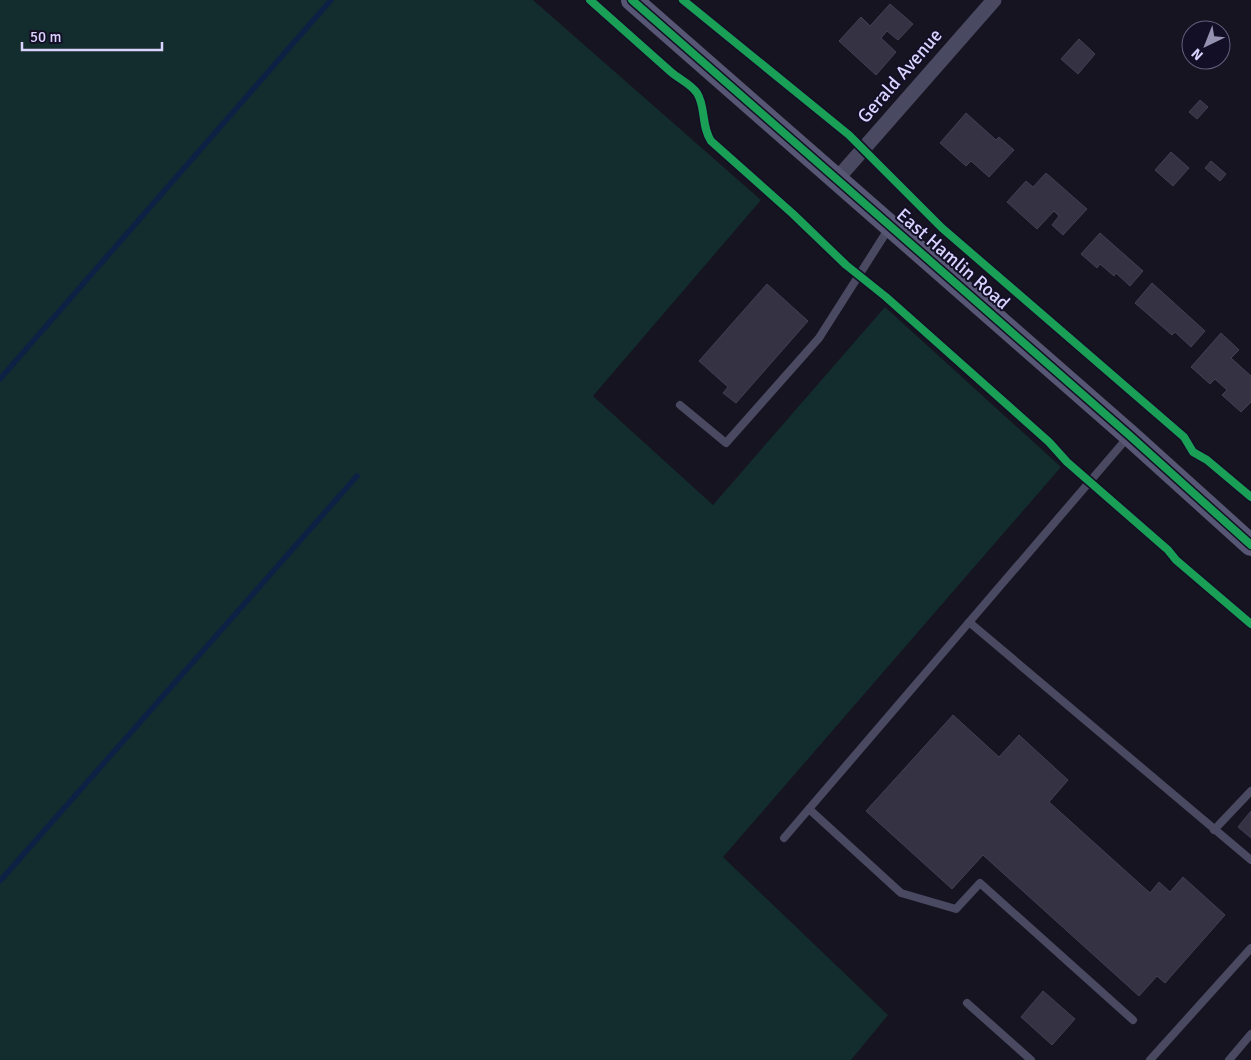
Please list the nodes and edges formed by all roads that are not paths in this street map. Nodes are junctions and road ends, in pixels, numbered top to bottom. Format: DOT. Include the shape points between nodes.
graph roads {
  1 [pos="632,0"];
  2 [pos="994,0"];
  3 [pos="837,179"];
  4 [pos="890,226"];
  5 [pos="680,404"];
  6 [pos="1129,435"];
  7 [pos="1251,544"];
  8 [pos="969,622"];
  9 [pos="1251,790"];
  10 [pos="809,809"];
  11 [pos="1214,830"];
  12 [pos="784,838"];
  13 [pos="1251,860"];
  14 [pos="1251,948"];
  15 [pos="967,1003"];
  16 [pos="1133,1020"];
  17 [pos="1251,1034"];
  18 [pos="1031,1060"];
  19 [pos="1150,1060"];
  20 [pos="1229,1060"];
  1 -- 3 [label="street, East Hamlin Road"];
  2 -- 3 [label="street, Gerald Avenue"];
  3 -- 4 [label="street, East Hamlin Road"];
  4 -- 5 [label="lane" via="819,338 726,442"];
  4 -- 6 [label="street, East Hamlin Road"];
  6 -- 7 [label="street, East Hamlin Road"];
  6 -- 8 [label="lane"];
  8 -- 10 [label="lane"];
  8 -- 11 [label="lane"];
  9 -- 11 [label="lane"];
  10 -- 12 [label="lane"];
  10 -- 16 [label="lane" via="901,893 956,908 980,882"];
  11 -- 13 [label="lane"];
  14 -- 19 [label="lane"];
  15 -- 18 [label="lane"];
  17 -- 20 [label="lane"];
}
